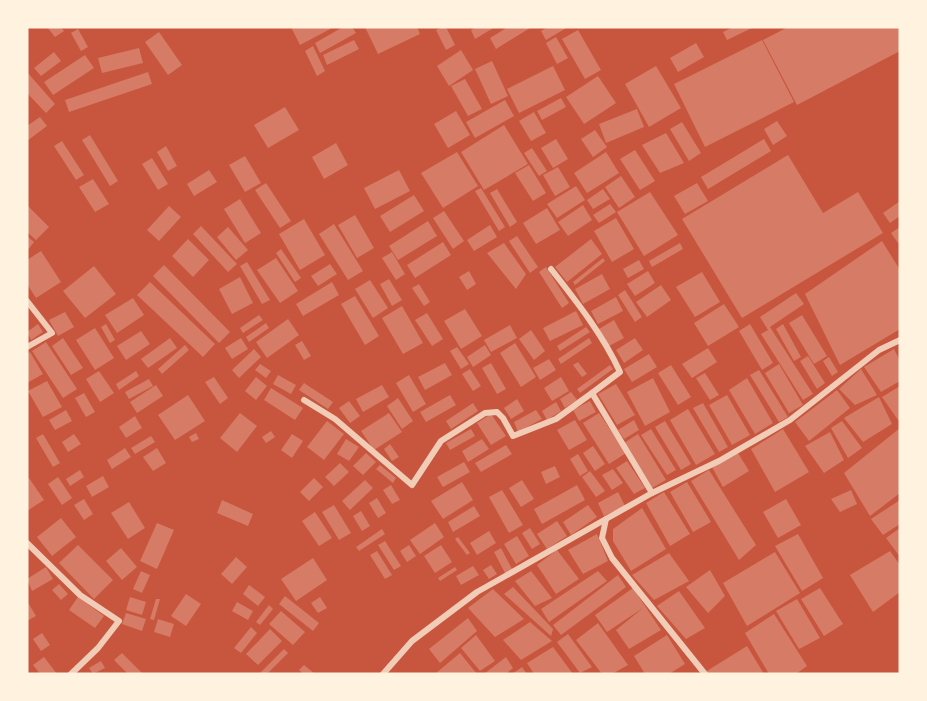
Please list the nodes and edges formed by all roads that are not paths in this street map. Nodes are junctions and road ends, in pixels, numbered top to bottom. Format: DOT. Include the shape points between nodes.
graph roads {
  1 [pos="551,269"];
  2 [pos="27,301"];
  3 [pos="900,340"];
  4 [pos="27,347"];
  5 [pos="592,393"];
  6 [pos="304,400"];
  7 [pos="652,493"];
  8 [pos="606,519"];
  9 [pos="27,543"];
  10 [pos="71,674"];
  11 [pos="383,674"];
  12 [pos="705,674"];
  1 -- 5 [label="street" via="576,300 620,372"];
  2 -- 4 [label="street" via="52,333"];
  3 -- 7 [label="street" via="879,350 790,420 719,461"];
  5 -- 6 [label="street" via="556,419 513,436 497,412 485,413 441,441 412,485 335,418"];
  5 -- 7 [label="street"];
  7 -- 8 [label="street"];
  8 -- 11 [label="street" via="477,592 412,641"];
  8 -- 12 [label="street" via="602,538 612,558"];
  9 -- 10 [label="street" via="80,595 119,621"];
}
